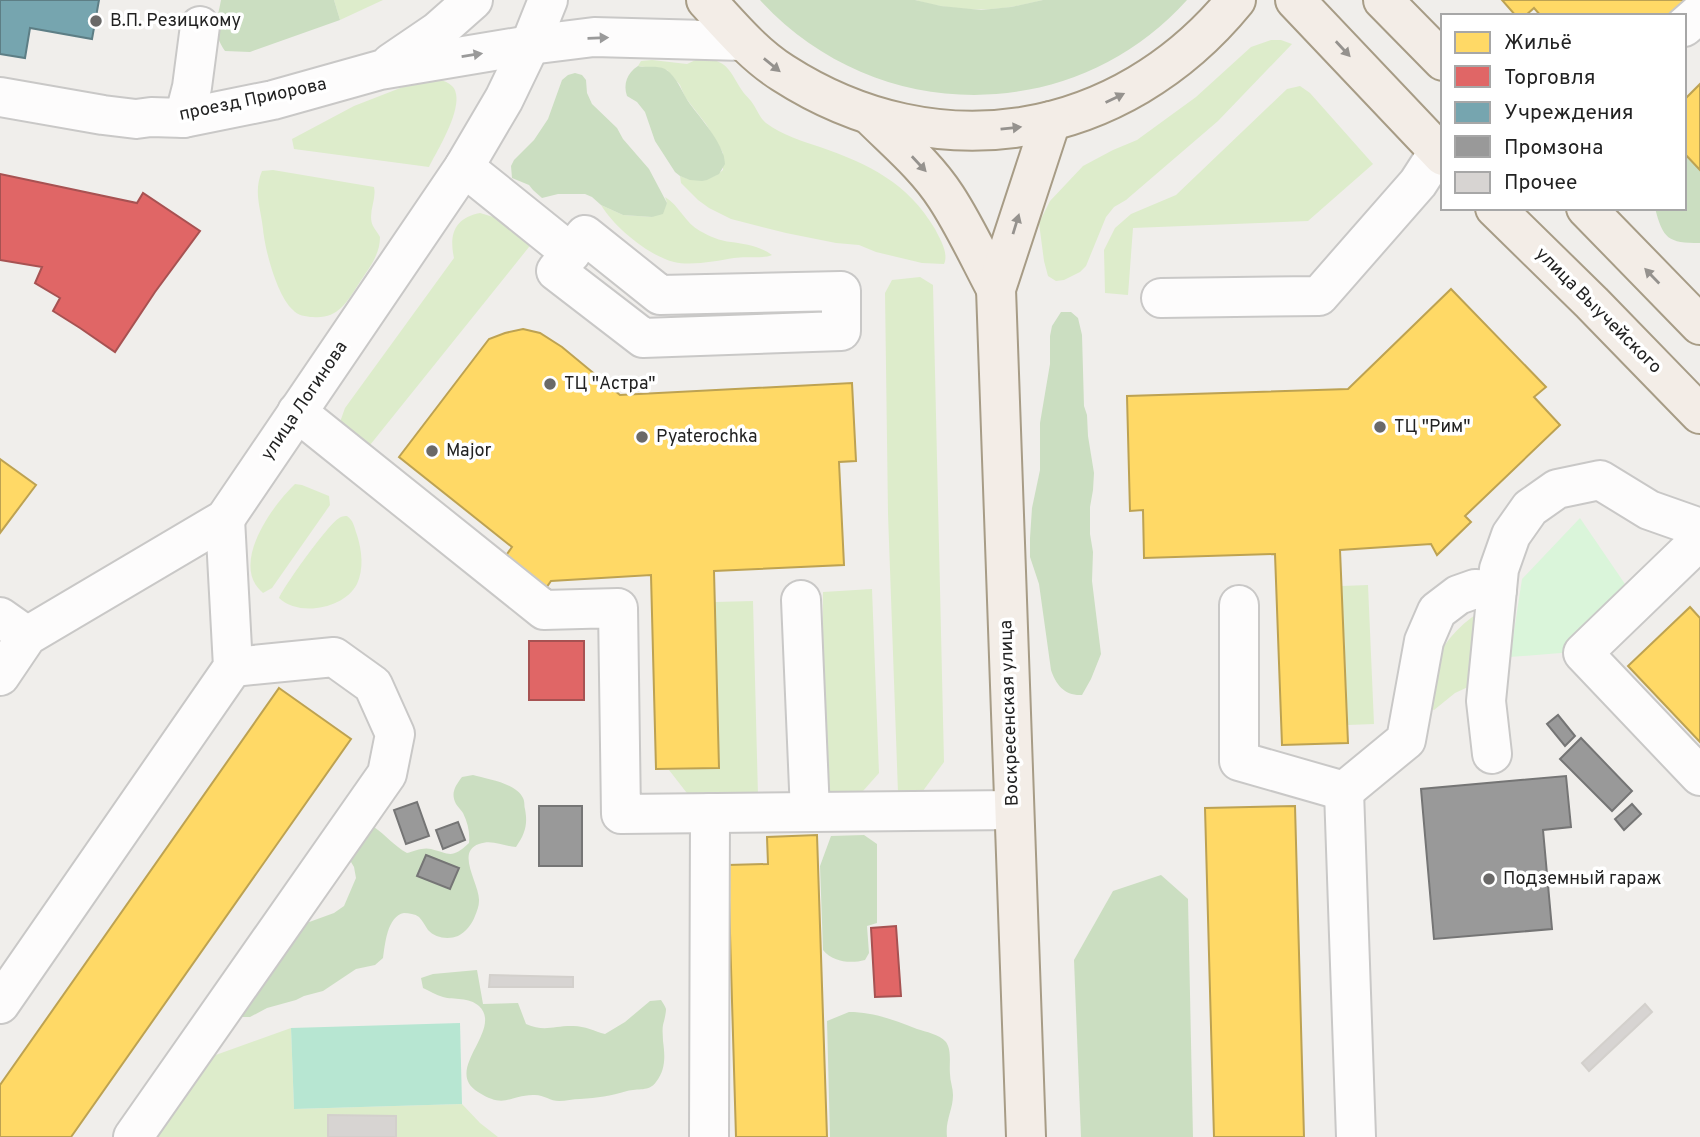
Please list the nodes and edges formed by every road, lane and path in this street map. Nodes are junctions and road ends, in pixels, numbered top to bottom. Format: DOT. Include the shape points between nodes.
graph roads {
  1 [pos="472,0"];
  2 [pos="548,0"];
  3 [pos="706,0"];
  4 [pos="1236,0"];
  5 [pos="1296,0"];
  6 [pos="1383,0"];
  7 [pos="1700,13"];
  8 [pos="1686,25"];
  9 [pos="200,26"];
  10 [pos="743,41"];
  11 [pos="530,45"];
  12 [pos="1441,59"];
  13 [pos="380,70"];
  14 [pos="0,97"];
  15 [pos="871,116"];
  16 [pos="184,118"];
  17 [pos="1051,121"];
  18 [pos="1441,154"];
  19 [pos="464,167"];
  20 [pos="1497,210"];
  21 [pos="1588,210"];
  22 [pos="571,253"];
  23 [pos="996,289"];
  24 [pos="1161,298"];
  25 [pos="1700,325"];
  26 [pos="298,412"];
  27 [pos="1700,414"];
  28 [pos="225,519"];
  29 [pos="1700,528"];
  30 [pos="1700,540"];
  31 [pos="1497,590"];
  32 [pos="801,600"];
  33 [pos="1239,604"];
  34 [pos="13,626"];
  35 [pos="233,667"];
  36 [pos="0,676"];
  37 [pos="1492,754"];
  38 [pos="1700,776"];
  39 [pos="1344,791"];
  40 [pos="1014,810"];
  41 [pos="710,813"];
  42 [pos="810,813"];
  43 [pos="0,1004"];
  44 [pos="133,1137"];
  45 [pos="709,1137"];
  46 [pos="1026,1137"];
  47 [pos="1356,1137"];
  1 -- 13 [label="street" via="438,31"];
  2 -- 11 [label="street, улица Логинова"];
  3 -- 10 [label="main road"];
  17 -- 4 [label="main road, one-way" via="1094,108 1171,64 1206,35"];
  5 -- 18 [label="main road, one-way"];
  6 -- 12 [label="main road"];
  7 -- 8 [label="street"];
  9 -- 16 [label="street"];
  11 -- 10 [label="street, one-way" via="594,37"];
  10 -- 15 [label="main road, one-way" via="781,72 824,97"];
  13 -- 11 [label="street, one-way"];
  11 -- 19 [label="street, улица Логинова"];
  13 -- 16 [label="street, проезд Приорова"];
  14 -- 16 [label="street, проезд Приорова" via="136,119"];
  15 -- 17 [label="main road, one-way" via="942,130 979,131"];
  15 -- 23 [label="main road, Воскресенская улица, one-way" via="942,191"];
  23 -- 17 [label="main road, Воскресенская улица, one-way"];
  18 -- 24 [label="street" via="1318,296"];
  19 -- 22 [label="street"];
  19 -- 26 [label="street, улица Логинова"];
  20 -- 27 [label="main road, улица Выучейского"];
  25 -- 21 [label="main road, one-way"];
  22 -- 22 [label="street" via="556,271 643,338 841,331 841,291 660,295 585,235"];
  23 -- 40 [label="main road, Воскресенская улица"];
  26 -- 28 [label="street, улица Логинова"];
  26 -- 41 [label="street" via="544,610 618,608 621,814"];
  28 -- 34 [label="street, улица Логинова"];
  28 -- 35 [label="street"];
  29 -- 31 [label="street" via="1649,510 1600,480 1557,489 1530,508 1511,534"];
  30 -- 38 [label="street" via="1583,653"];
  31 -- 37 [label="street" via="1486,702"];
  31 -- 39 [label="street" via="1475,589 1437,611 1424,641 1406,740"];
  32 -- 42 [label="street"];
  33 -- 39 [label="street" via="1239,761"];
  34 -- 36 [label="street, улица Логинова"];
  35 -- 43 [label="street"];
  35 -- 44 [label="street" via="334,657 373,685 395,734 387,774"];
  39 -- 47 [label="street"];
  40 -- 42 [label="street"];
  40 -- 46 [label="main road, Воскресенская улица"];
  41 -- 42 [label="street"];
  41 -- 45 [label="street"];
}
